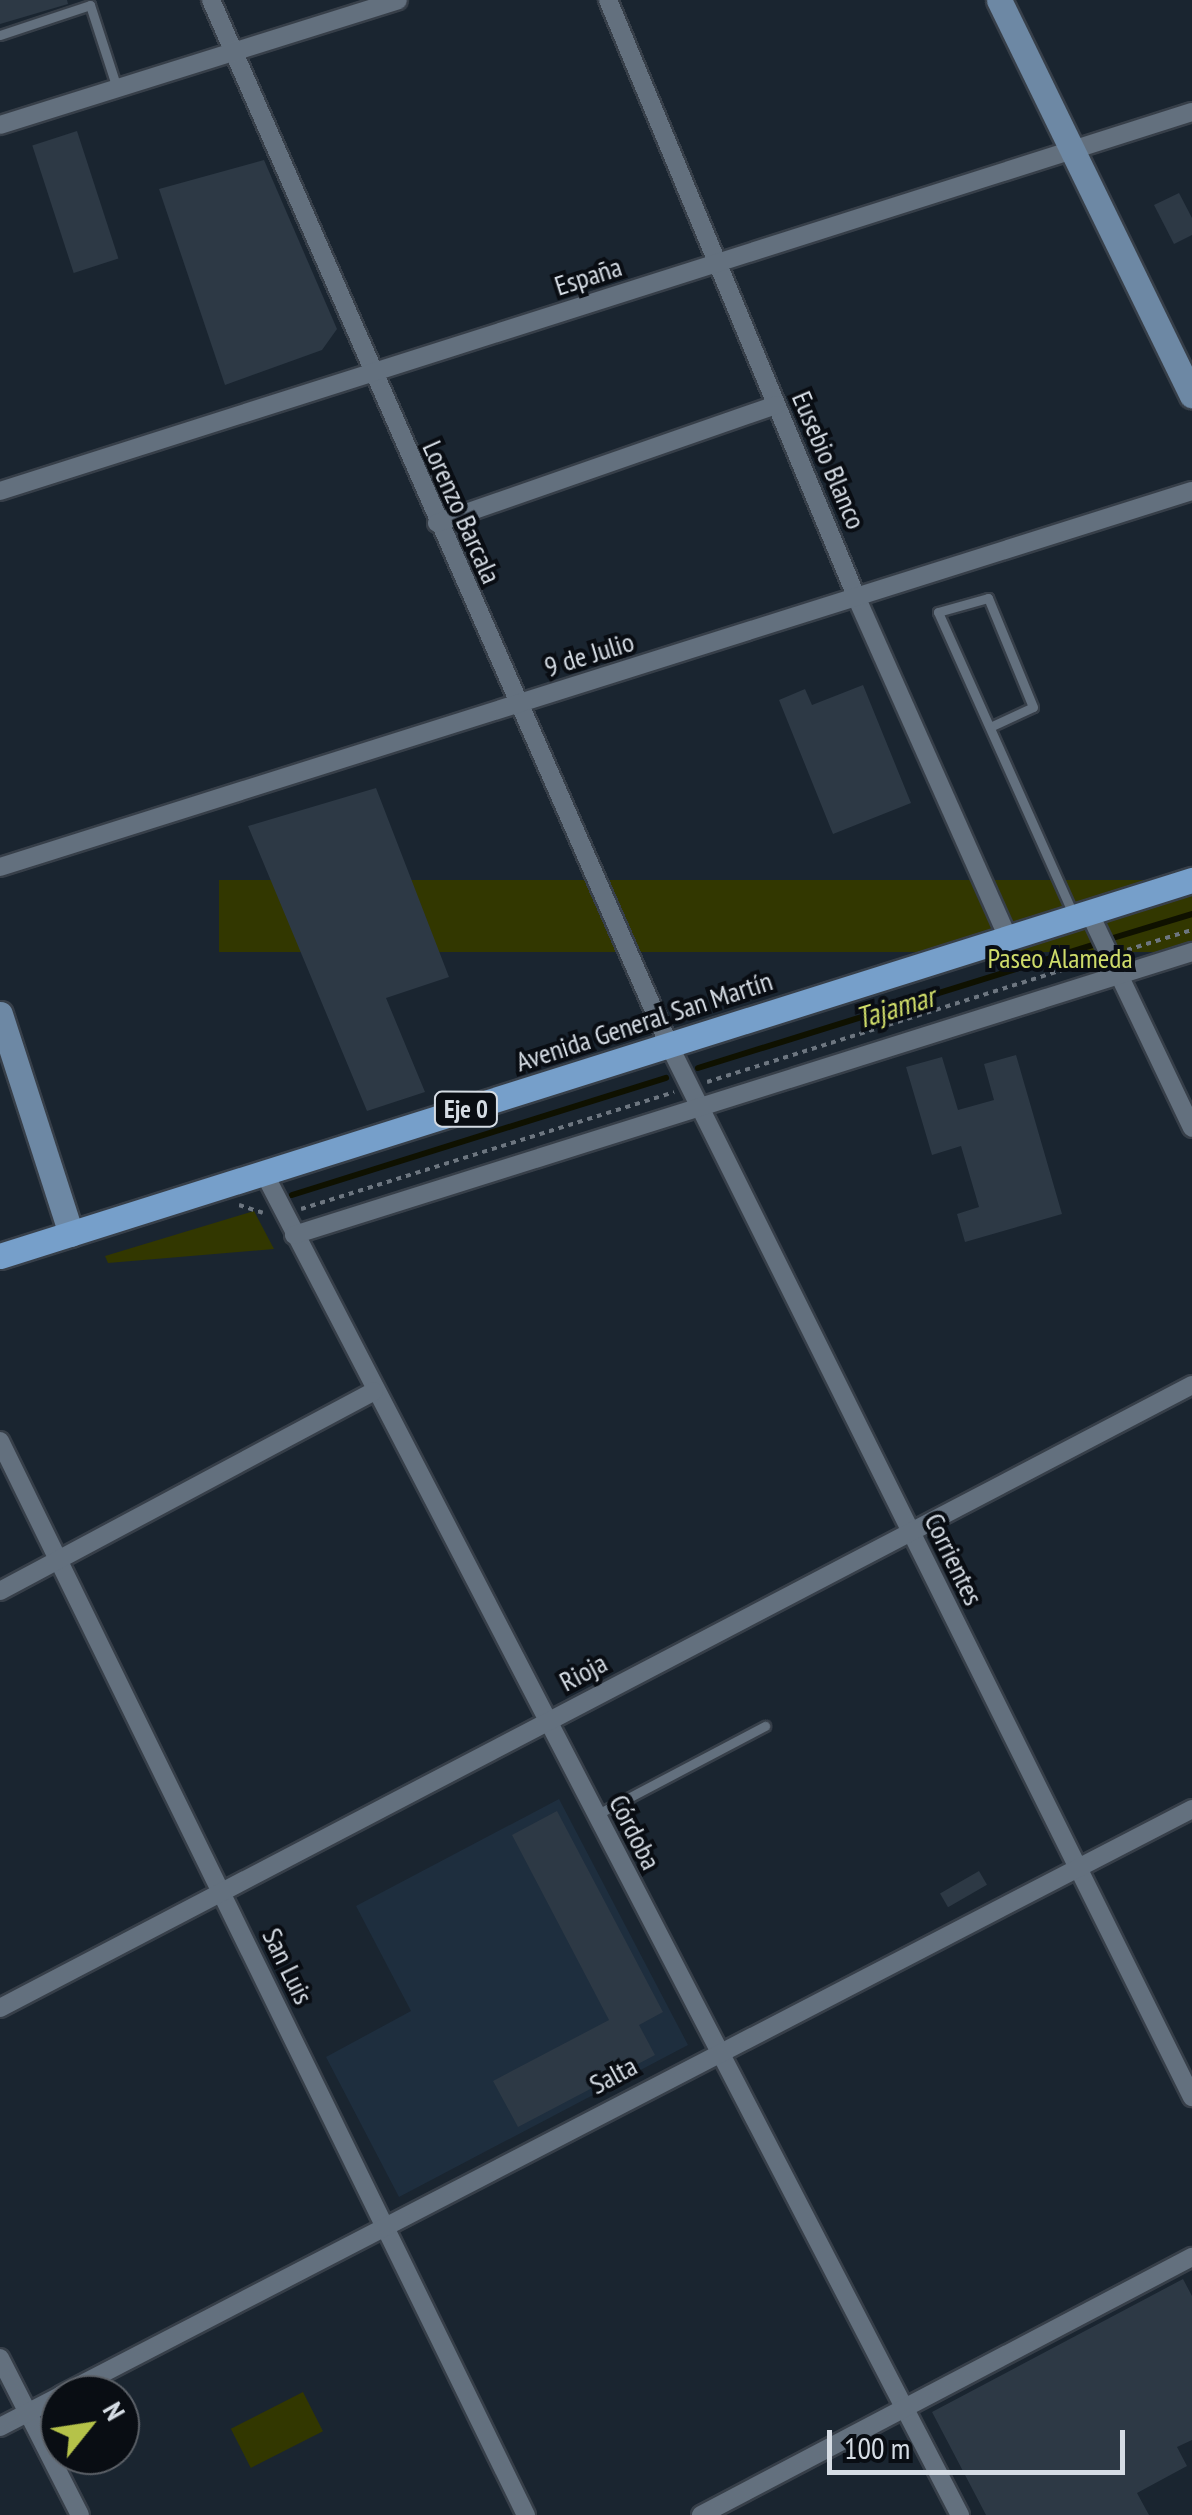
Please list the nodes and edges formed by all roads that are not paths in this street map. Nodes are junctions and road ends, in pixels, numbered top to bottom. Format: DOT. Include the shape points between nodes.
graph roads {
  1 [pos="211,0"];
  2 [pos="398,0"];
  3 [pos="608,0"];
  4 [pos="999,0"];
  5 [pos="0,35"];
  6 [pos="234,52"];
  7 [pos="118,88"];
  8 [pos="1192,112"];
  9 [pos="0,125"];
  10 [pos="1072,149"];
  11 [pos="718,262"];
  12 [pos="372,374"];
  13 [pos="1192,395"];
  14 [pos="776,405"];
  15 [pos="1192,490"];
  16 [pos="0,491"];
  17 [pos="436,523"];
  18 [pos="858,601"];
  19 [pos="517,705"];
  20 [pos="990,727"];
  21 [pos="0,867"];
  22 [pos="1192,880"];
  23 [pos="1082,914"];
  24 [pos="1008,938"];
  25 [pos="1192,952"];
  26 [pos="1118,976"];
  27 [pos="0,1014"];
  28 [pos="668,1045"];
  29 [pos="699,1107"];
  30 [pos="1192,1128"];
  31 [pos="264,1173"];
  32 [pos="71,1234"];
  33 [pos="294,1235"];
  34 [pos="0,1256"];
  35 [pos="1192,1385"];
  36 [pos="374,1391"];
  37 [pos="0,1440"];
  38 [pos="909,1530"];
  39 [pos="58,1560"];
  40 [pos="0,1591"];
  41 [pos="547,1722"];
  42 [pos="765,1726"];
  43 [pos="1192,1809"];
  44 [pos="595,1816"];
  45 [pos="1077,1868"];
  46 [pos="221,1891"];
  47 [pos="0,2008"];
  48 [pos="718,2051"];
  49 [pos="1192,2097"];
  50 [pos="384,2226"];
  51 [pos="1192,2257"];
  52 [pos="0,2358"];
  53 [pos="99,2375"];
  54 [pos="40,2406"];
  55 [pos="902,2407"];
  56 [pos="28,2412"];
  57 [pos="0,2427"];
  58 [pos="80,2515"];
  59 [pos="526,2515"];
  60 [pos="701,2515"];
  61 [pos="960,2515"];
  1 -- 6 [label="street, Lorenzo Barcala"];
  2 -- 6 [label="street"];
  3 -- 11 [label="street, Eusebio Blanco"];
  4 -- 10 [label="street"];
  5 -- 7 [label="lane" via="90,6"];
  6 -- 7 [label="street"];
  6 -- 12 [label="street, Lorenzo Barcala"];
  7 -- 9 [label="street"];
  8 -- 10 [label="street, España"];
  10 -- 11 [label="street, España"];
  10 -- 13 [label="street"];
  11 -- 12 [label="street, España"];
  11 -- 14 [label="street, Eusebio Blanco"];
  12 -- 16 [label="street, España"];
  12 -- 17 [label="street, Lorenzo Barcala"];
  14 -- 17 [label="street"];
  14 -- 18 [label="street, Eusebio Blanco"];
  15 -- 18 [label="street, 9 de Julio"];
  17 -- 19 [label="street, Lorenzo Barcala"];
  18 -- 19 [label="street, 9 de Julio"];
  18 -- 24 [label="street, Eusebio Blanco"];
  19 -- 21 [label="street, 9 de Julio"];
  19 -- 28 [label="street, Lorenzo Barcala"];
  20 -- 20 [label="lane" via="938,612 988,598 1032,708"];
  20 -- 23 [label="lane"];
  22 -- 23 [label="main road, Avenida General San Martín / Eje 0"];
  23 -- 24 [label="main road, Avenida General San Martín / Eje 0"];
  23 -- 26 [label="street"];
  24 -- 28 [label="main road, Avenida General San Martín / Eje 0"];
  25 -- 26 [label="street"];
  26 -- 29 [label="street"];
  26 -- 30 [label="street"];
  27 -- 32 [label="street"];
  28 -- 29 [label="street, Corrientes"];
  28 -- 31 [label="main road, Avenida General San Martín / Eje 0"];
  29 -- 33 [label="street"];
  29 -- 38 [label="street, Corrientes"];
  31 -- 32 [label="main road, Avenida General San Martín / Eje 0"];
  31 -- 33 [label="street, Córdoba"];
  32 -- 34 [label="main road, Avenida General San Martín / Eje 0"];
  33 -- 36 [label="street, Córdoba"];
  35 -- 38 [label="street, Rioja"];
  36 -- 39 [label="street"];
  36 -- 41 [label="street, Córdoba"];
  37 -- 39 [label="street, San Luis"];
  38 -- 41 [label="street, Rioja"];
  38 -- 45 [label="street, Corrientes"];
  39 -- 40 [label="street"];
  39 -- 46 [label="street, San Luis"];
  41 -- 44 [label="street, Córdoba"];
  41 -- 46 [label="street, Rioja"];
  42 -- 44 [label="lane"];
  43 -- 45 [label="street, Salta"];
  44 -- 48 [label="street, Córdoba"];
  45 -- 48 [label="street, Salta"];
  45 -- 49 [label="street, Corrientes"];
  46 -- 47 [label="street, Rioja"];
  46 -- 50 [label="street, San Luis"];
  48 -- 50 [label="street, Salta"];
  48 -- 55 [label="street, Córdoba"];
  50 -- 53 [label="street, Salta"];
  50 -- 59 [label="street, San Luis"];
  51 -- 55 [label="street"];
  52 -- 56 [label="street"];
  54 -- 56 [label="street, Salta"];
  55 -- 60 [label="street"];
  55 -- 61 [label="street, Córdoba"];
  56 -- 57 [label="street, Salta"];
  56 -- 58 [label="street"];
}
